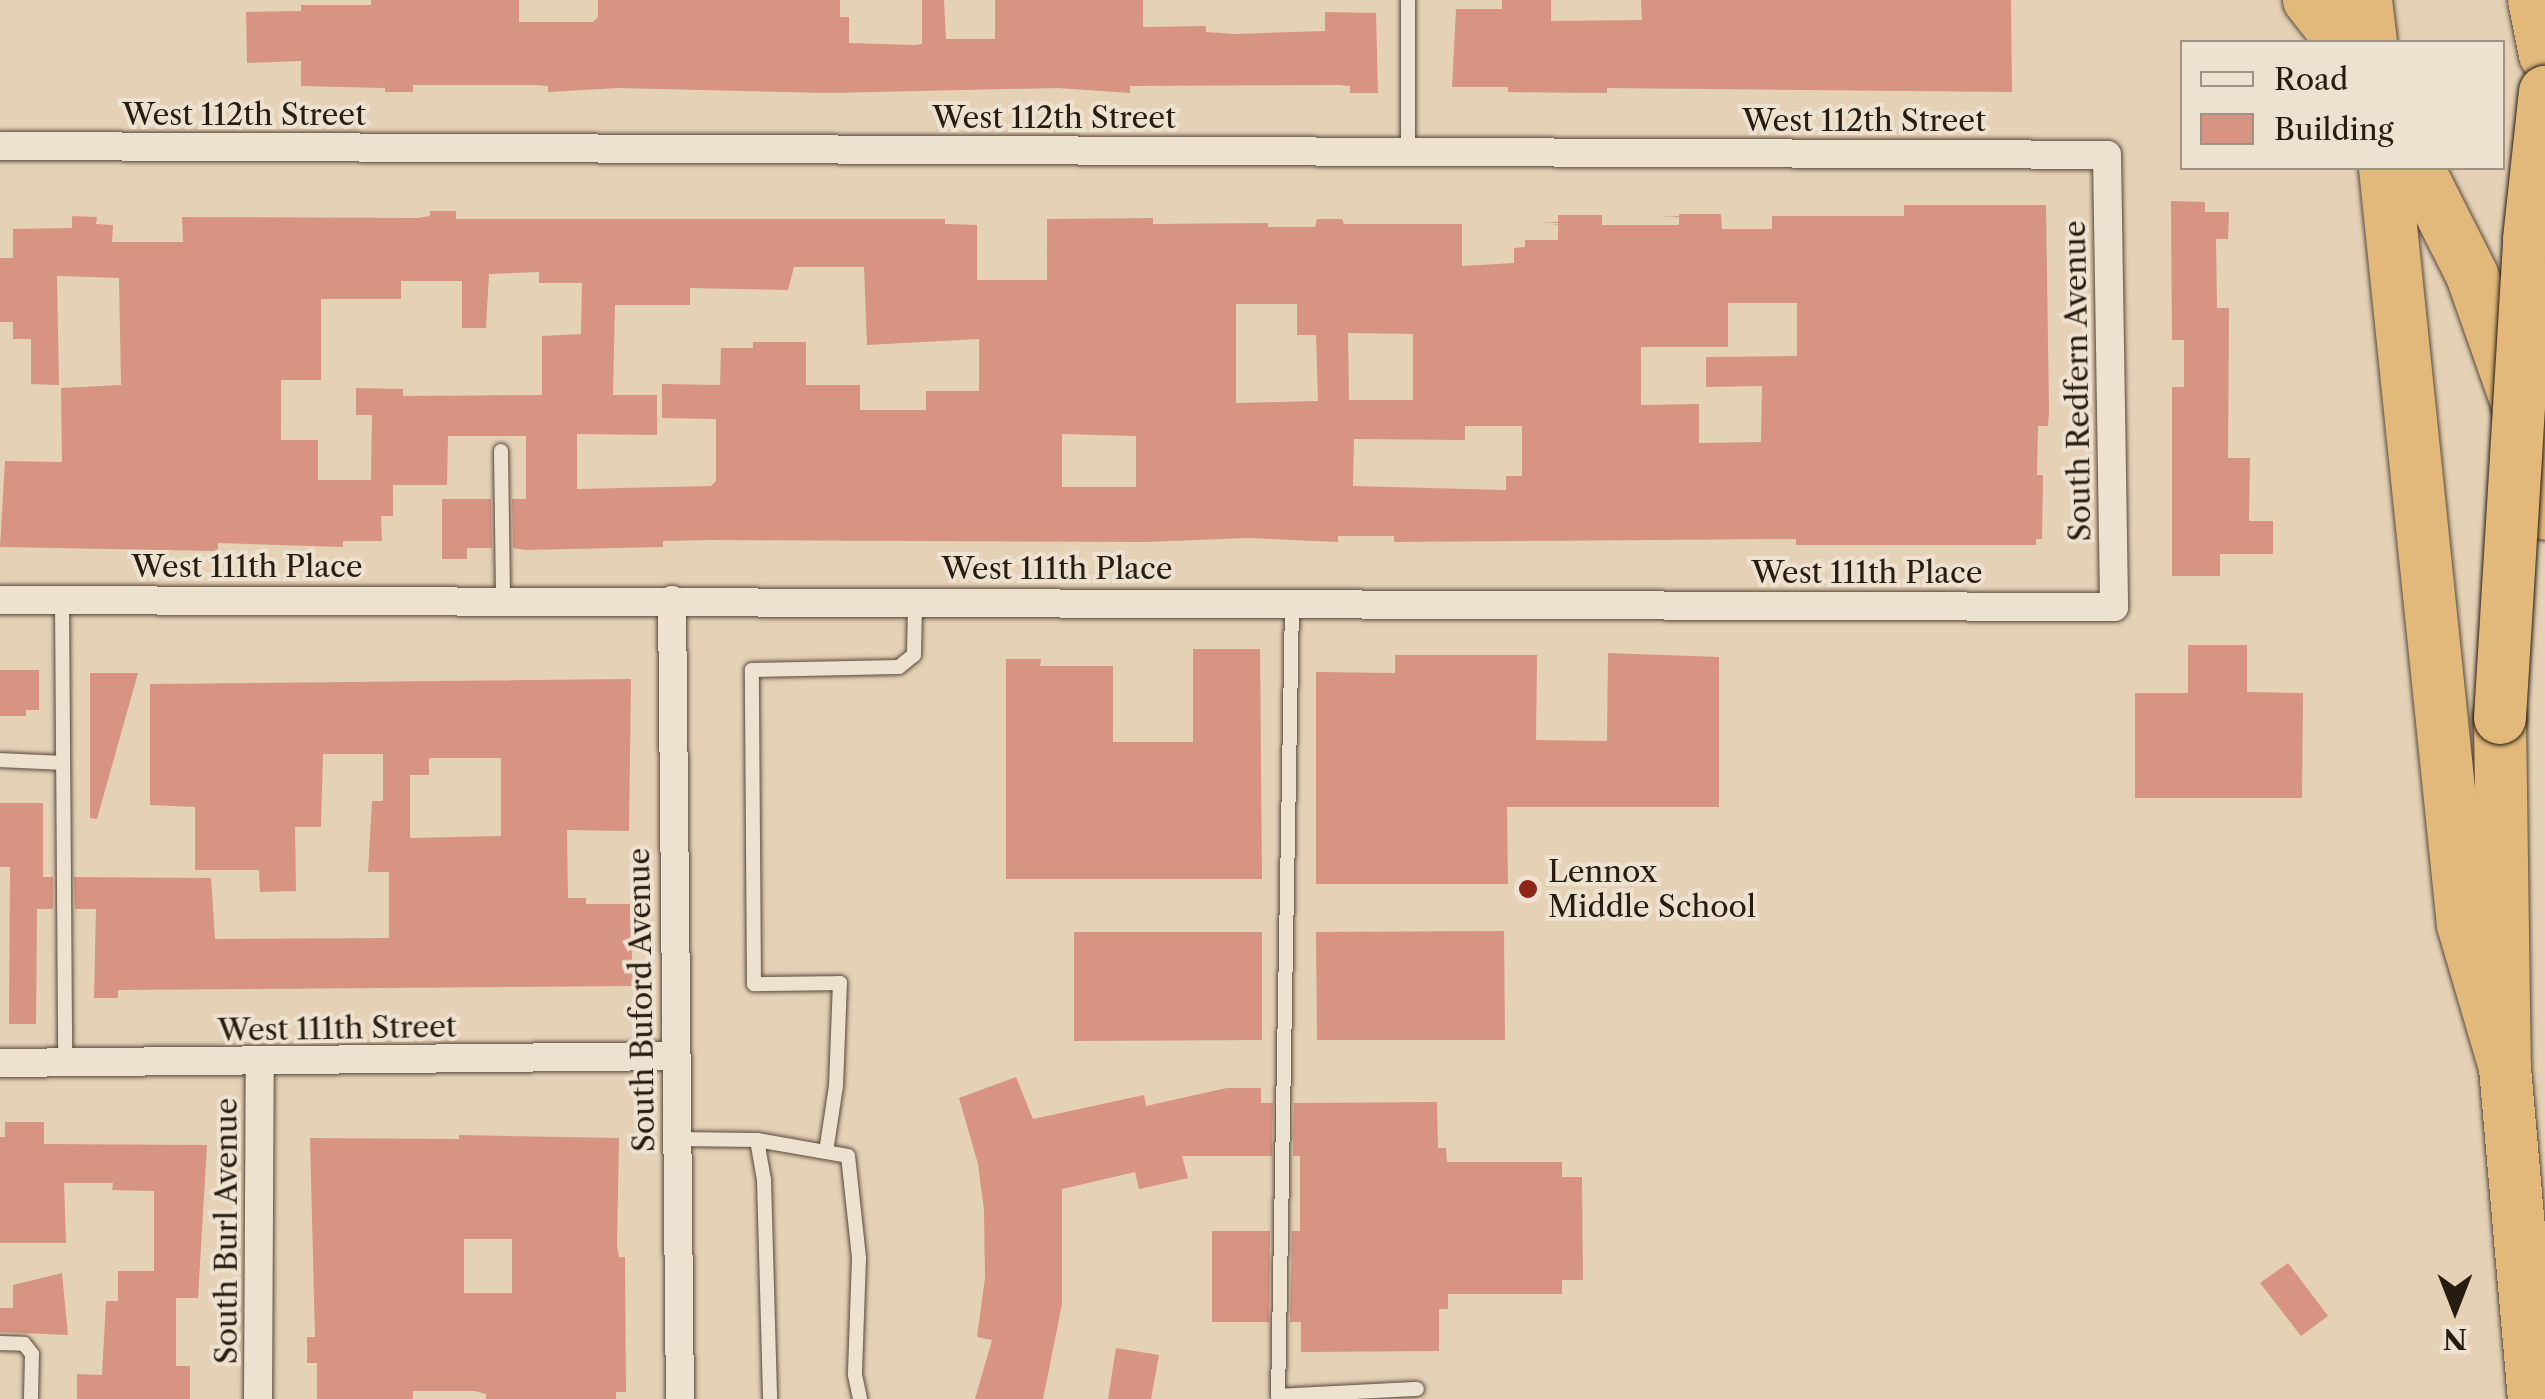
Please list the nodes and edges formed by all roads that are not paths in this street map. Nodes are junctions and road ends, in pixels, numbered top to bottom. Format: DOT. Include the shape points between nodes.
graph roads {
  1 [pos="1408,0"];
  2 [pos="2309,0"];
  3 [pos="2366,0"];
  4 [pos="2534,0"];
  5 [pos="2340,40"];
  6 [pos="2371,40"];
  7 [pos="2545,55"];
  8 [pos="2545,92"];
  9 [pos="0,146"];
  10 [pos="1408,152"];
  11 [pos="2108,154"];
  12 [pos="2385,170"];
  13 [pos="2419,170"];
  14 [pos="502,450"];
  15 [pos="2545,514"];
  16 [pos="0,600"];
  17 [pos="62,600"];
  18 [pos="503,600"];
  19 [pos="672,600"];
  20 [pos="915,601"];
  21 [pos="1292,603"];
  22 [pos="2114,607"];
  23 [pos="0,760"];
  24 [pos="63,764"];
  25 [pos="674,1056"];
  26 [pos="65,1062"];
  27 [pos="0,1063"];
  28 [pos="260,1063"];
  29 [pos="2504,1068"];
  30 [pos="676,1140"];
  31 [pos="757,1140"];
  32 [pos="826,1152"];
  33 [pos="0,1344"];
  34 [pos="1417,1389"];
  35 [pos="32,1399"];
  36 [pos="258,1399"];
  37 [pos="680,1399"];
  38 [pos="770,1399"];
  39 [pos="860,1399"];
  40 [pos="2534,1399"];
  1 -- 10 [label="lane"];
  2 -- 5 [label="highway"];
  3 -- 6 [label="highway"];
  4 -- 7 [label="highway"];
  8 -- 29 [label="highway, bridge" via="2529,239 2500,718"];
  9 -- 10 [label="street, West 112th Street"];
  10 -- 11 [label="street, West 112th Street"];
  11 -- 22 [label="street, South Redfern Avenue"];
  12 -- 29 [label="highway" via="2463,924"];
  13 -- 15 [label="highway" via="2478,290 2531,443"];
  14 -- 18 [label="lane"];
  16 -- 17 [label="street, West 111th Place"];
  17 -- 18 [label="street, West 111th Place"];
  17 -- 24 [label="lane"];
  18 -- 19 [label="street, West 111th Place"];
  19 -- 20 [label="street, West 111th Place"];
  19 -- 25 [label="street, South Buford Avenue"];
  20 -- 21 [label="street, West 111th Place"];
  20 -- 32 [label="lane" via="914,655 900,667 752,670 754,984 840,983"];
  21 -- 22 [label="street, West 111th Place"];
  21 -- 34 [label="lane" via="1278,1396"];
  23 -- 24 [label="lane"];
  24 -- 26 [label="lane"];
  25 -- 28 [label="street, West 111th Street"];
  25 -- 30 [label="street, South Buford Avenue"];
  26 -- 27 [label="street, West 111th Street"];
  26 -- 28 [label="street, West 111th Street"];
  28 -- 36 [label="street, South Burl Avenue"];
  29 -- 40 [label="highway"];
  30 -- 31 [label="lane"];
  30 -- 37 [label="street, South Buford Avenue"];
  31 -- 32 [label="lane"];
  31 -- 38 [label="lane"];
  32 -- 39 [label="lane" via="848,1156 859,1258 854,1376"];
  33 -- 35 [label="lane" via="24,1344 32,1354"];
}
